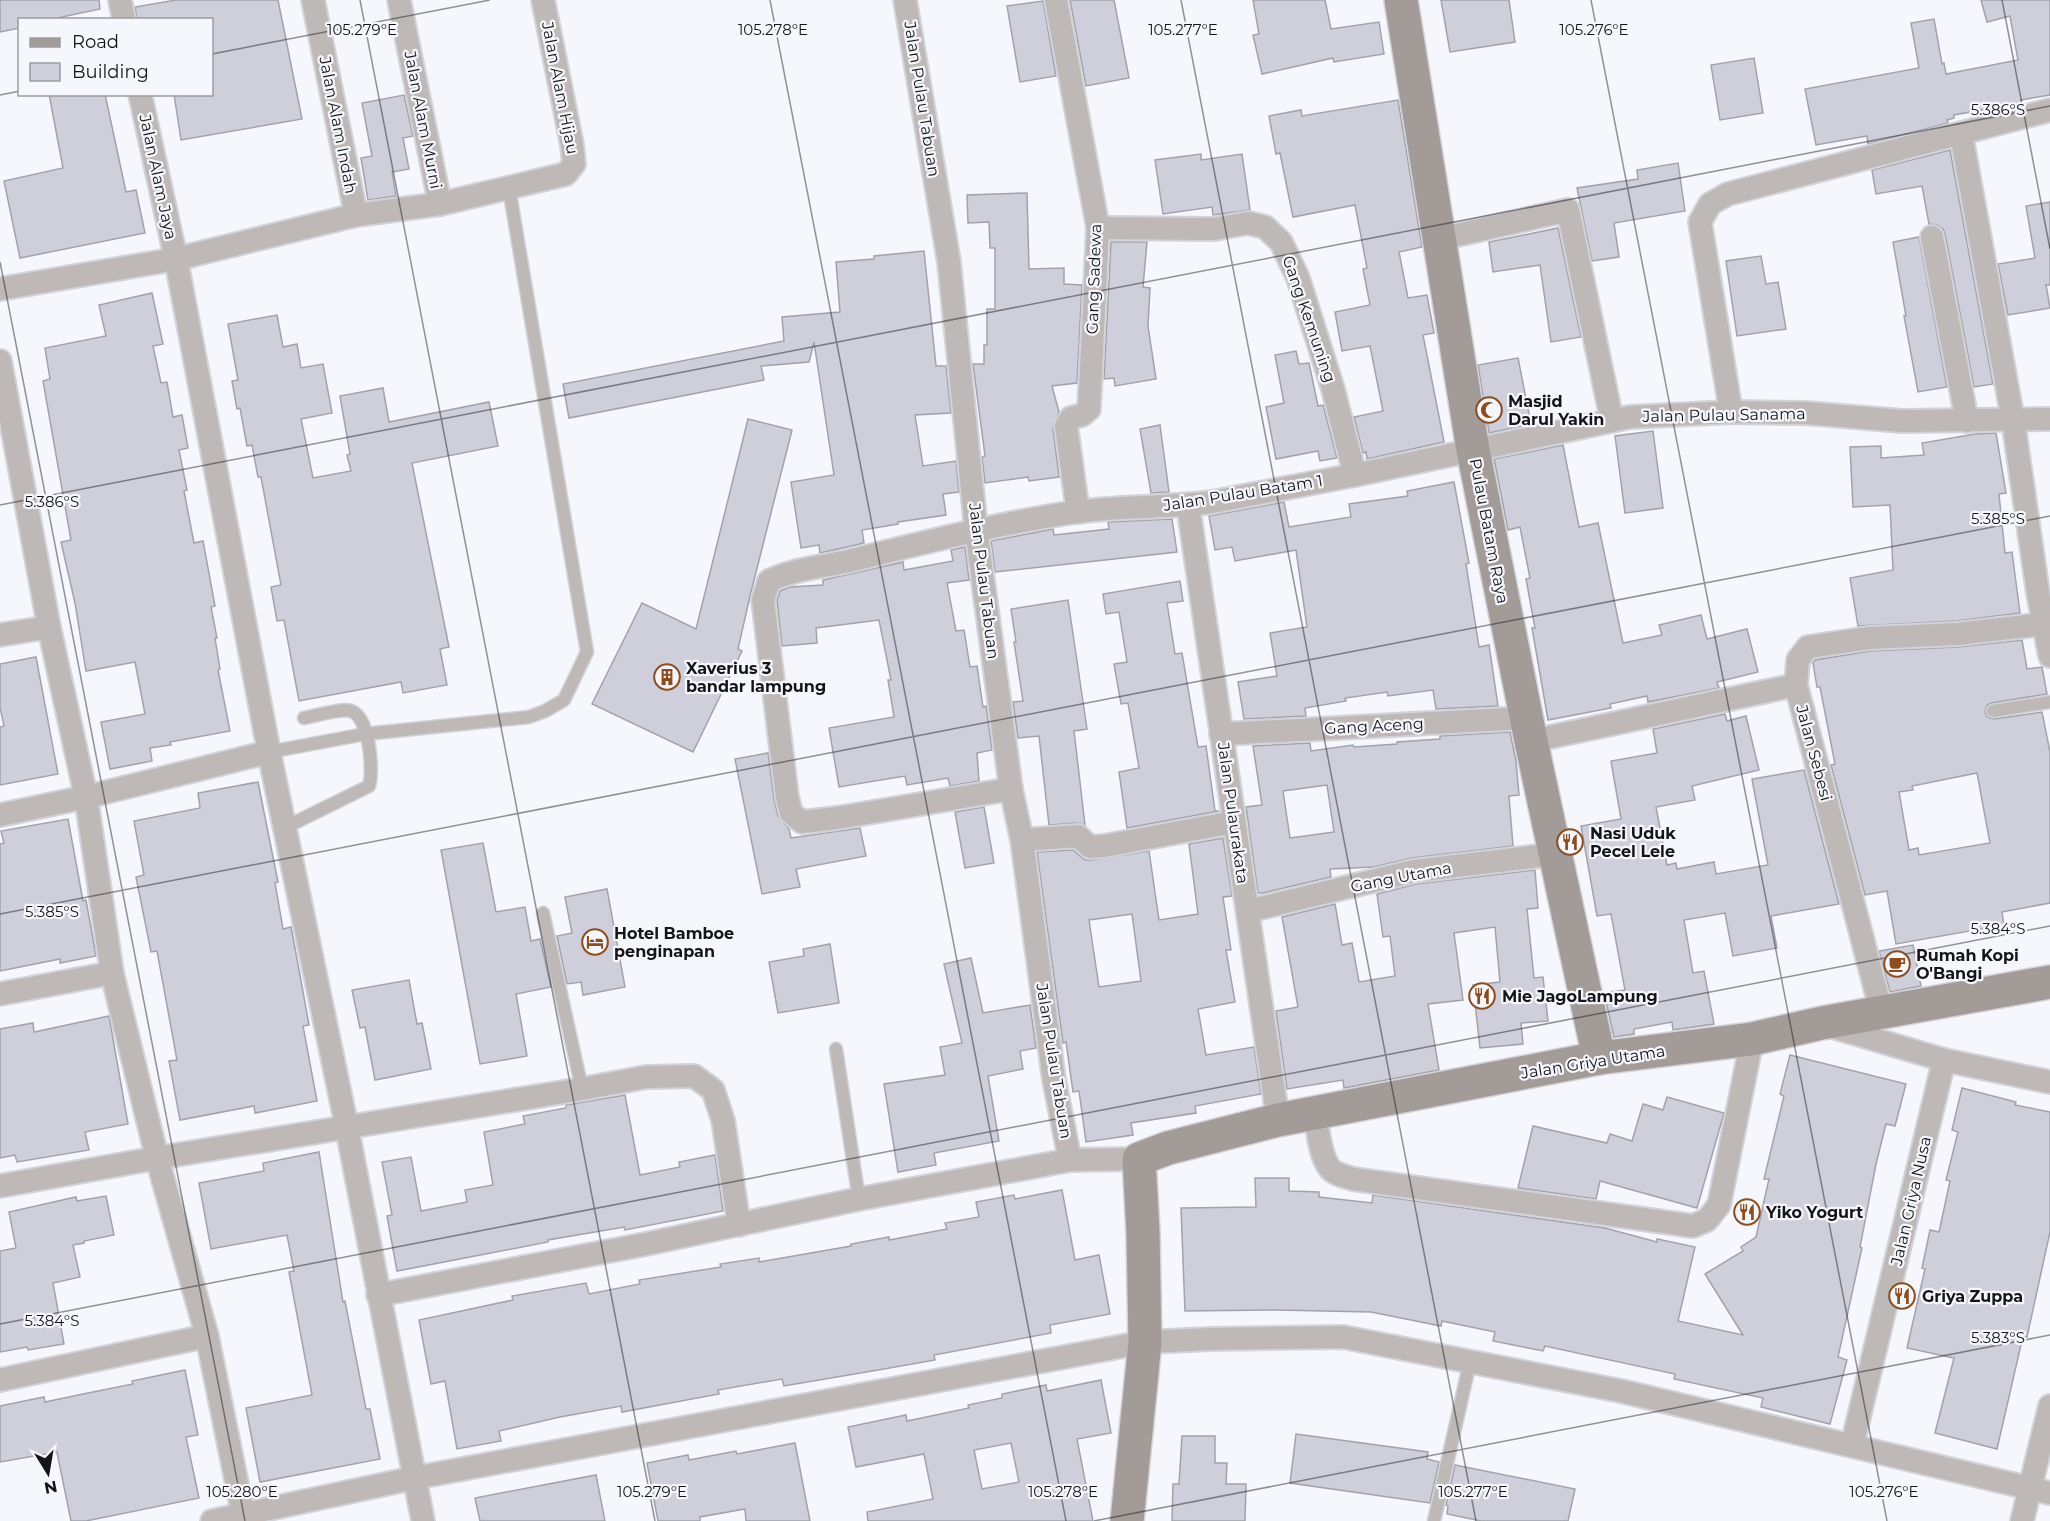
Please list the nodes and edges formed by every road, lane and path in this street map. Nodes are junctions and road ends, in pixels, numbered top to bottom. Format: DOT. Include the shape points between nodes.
graph roads {
  1 [pos="120,0"];
  2 [pos="313,0"];
  3 [pos="399,0"];
  4 [pos="543,0"];
  5 [pos="905,0"];
  6 [pos="1056,0"];
  7 [pos="1401,0"];
  8 [pos="124,18"];
  9 [pos="140,96"];
  10 [pos="2050,110"];
  11 [pos="1961,134"];
  12 [pos="509,188"];
  13 [pos="440,204"];
  14 [pos="356,215"];
  15 [pos="1098,228"];
  16 [pos="1932,237"];
  17 [pos="1439,239"];
  18 [pos="176,259"];
  19 [pos="0,289"];
  20 [pos="0,361"];
  21 [pos="1731,412"];
  22 [pos="2050,419"];
  23 [pos="2013,420"];
  24 [pos="1612,421"];
  25 [pos="1967,421"];
  26 [pos="1473,450"];
  27 [pos="1355,475"];
  28 [pos="1188,505"];
  29 [pos="1078,512"];
  30 [pos="976,529"];
  31 [pos="2044,624"];
  32 [pos="49,627"];
  33 [pos="0,635"];
  34 [pos="2050,656"];
  35 [pos="1796,685"];
  36 [pos="2050,702"];
  37 [pos="1992,711"];
  38 [pos="304,718"];
  39 [pos="1529,729"];
  40 [pos="365,734"];
  41 [pos="1221,734"];
  42 [pos="269,752"];
  43 [pos="1011,789"];
  44 [pos="86,797"];
  45 [pos="0,815"];
  46 [pos="1234,822"];
  47 [pos="284,828"];
  48 [pos="1022,840"];
  49 [pos="1556,854"];
  50 [pos="1248,911"];
  51 [pos="543,913"];
  52 [pos="112,972"];
  53 [pos="2050,982"];
  54 [pos="0,994"];
  55 [pos="1882,1014"];
  56 [pos="1822,1023"];
  57 [pos="1752,1039"];
  58 [pos="836,1049"];
  59 [pos="1599,1058"];
  60 [pos="1944,1060"];
  61 [pos="2050,1082"];
  62 [pos="582,1089"];
  63 [pos="1315,1113"];
  64 [pos="1278,1120"];
  65 [pos="347,1128"];
  66 [pos="157,1158"];
  67 [pos="1139,1159"];
  68 [pos="1070,1160"];
  69 [pos="0,1186"];
  70 [pos="859,1199"];
  71 [pos="739,1225"];
  72 [pos="378,1295"];
  73 [pos="207,1336"];
  74 [pos="1145,1342"];
  75 [pos="1470,1362"];
  76 [pos="0,1380"];
  77 [pos="2050,1406"];
  78 [pos="1852,1446"];
  79 [pos="414,1478"];
  80 [pos="2040,1491"];
  81 [pos="243,1514"];
  82 [pos="212,1521"];
  83 [pos="423,1521"];
  84 [pos="1126,1521"];
  85 [pos="1434,1521"];
  86 [pos="2022,1521"];
  1 -- 8 [label="street"];
  2 -- 14 [label="street, Jalan Alam Indah"];
  3 -- 13 [label="street, Jalan Alam Murni"];
  4 -- 12 [label="street, Jalan Alam Hijau" via="574,164 566,174"];
  5 -- 30 [label="street, Jalan Pulau Tabuan" via="949,262"];
  6 -- 15 [label="street, Gang Sadewa"];
  7 -- 17 [label="street, Pulau Batam Raya"];
  9 -- 18 [label="street, Jalan Alam Jaya"];
  10 -- 11 [label="street"];
  11 -- 21 [label="street" via="1762,183 1710,204 1700,222"];
  11 -- 23 [label="street"];
  12 -- 13 [label="street"];
  12 -- 40 [label="lane" via="587,652 564,700 529,717"];
  13 -- 14 [label="street"];
  14 -- 18 [label="street"];
  15 -- 27 [label="street, Gang Kemuning" via="1214,229 1248,223 1264,227 1281,242 1298,278"];
  15 -- 29 [label="street, Gang Sadewa" via="1089,409 1071,418 1066,426"];
  16 -- 25 [label="street"];
  17 -- 24 [label="street" via="1568,210"];
  17 -- 26 [label="street, Pulau Batam Raya"];
  18 -- 19 [label="street"];
  18 -- 42 [label="street, Jalan Alam Jaya"];
  20 -- 32 [label="street"];
  21 -- 24 [label="street, Jalan Pulau Sanama"];
  21 -- 25 [label="street, Jalan Pulau Sanama" via="1806,413 1902,422"];
  22 -- 23 [label="street, Jalan Pulau Sanama"];
  23 -- 25 [label="street, Jalan Pulau Sanama"];
  23 -- 31 [label="street"];
  24 -- 26 [label="street, Jalan Pulau Sanama"];
  26 -- 27 [label="street, Jalan Pulau Batam 1"];
  26 -- 39 [label="street, Pulau Batam Raya"];
  27 -- 28 [label="street, Jalan Pulau Batam 1"];
  28 -- 29 [label="street, Jalan Pulau Batam 1"];
  28 -- 41 [label="street, Jalan Pulaurakata"];
  29 -- 30 [label="street, Jalan Pulau Batam 1"];
  30 -- 43 [label="street, Jalan Pulau Tabuan"];
  30 -- 43 [label="street, Jalan Pulau Batam 1" via="850,561 805,567 769,581 763,600 787,797 791,813 802,822"];
  31 -- 34 [label="street"];
  31 -- 35 [label="street" via="1957,634 1869,638 1808,647 1798,660"];
  32 -- 33 [label="street"];
  32 -- 44 [label="street"];
  35 -- 39 [label="street, Jalan Sebesi"];
  35 -- 55 [label="street, Jalan Sebesi"];
  36 -- 37 [label="lane"];
  38 -- 40 [label="lane" via="348,710 363,721"];
  39 -- 41 [label="street, Gang Aceng"];
  39 -- 49 [label="street, Pulau Batam Raya"];
  40 -- 42 [label="lane"];
  40 -- 47 [label="lane" via="372,776 369,786"];
  41 -- 46 [label="street, Jalan Pulaurakata"];
  42 -- 44 [label="street"];
  42 -- 47 [label="street, Jalan Alam Jaya"];
  43 -- 48 [label="street, Jalan Pulau Tabuan"];
  44 -- 45 [label="street"];
  44 -- 52 [label="street"];
  46 -- 48 [label="street" via="1090,847 1078,836"];
  46 -- 50 [label="street, Jalan Pulaurakata"];
  47 -- 65 [label="street, Jalan Alam Jaya"];
  48 -- 68 [label="street, Jalan Pulau Tabuan" via="1054,1080"];
  49 -- 50 [label="street, Gang Utama" via="1414,871"];
  49 -- 59 [label="street, Pulau Batam Raya"];
  50 -- 64 [label="street, Jalan Pulaurakata"];
  51 -- 62 [label="lane"];
  52 -- 54 [label="street"];
  52 -- 66 [label="street"];
  53 -- 55 [label="street, Jalan Griya Utama"];
  55 -- 56 [label="street, Jalan Griya Utama"];
  56 -- 57 [label="street, Jalan Griya Utama"];
  56 -- 60 [label="street"];
  57 -- 59 [label="street, Jalan Griya Utama"];
  57 -- 63 [label="street" via="1719,1205 1707,1220 1693,1226 1353,1179 1327,1165"];
  58 -- 70 [label="lane"];
  59 -- 63 [label="street, Jalan Griya Utama"];
  60 -- 61 [label="street"];
  60 -- 78 [label="street, Jalan Griya Nusa"];
  62 -- 65 [label="street"];
  62 -- 71 [label="street" via="646,1077 694,1076 713,1090 723,1120"];
  63 -- 64 [label="street, Jalan Griya Utama"];
  64 -- 67 [label="street, Jalan Griya Utama"];
  65 -- 66 [label="street"];
  65 -- 72 [label="street, Jalan Alam Jaya"];
  66 -- 69 [label="street"];
  66 -- 73 [label="street"];
  67 -- 68 [label="street"];
  67 -- 74 [label="street"];
  68 -- 70 [label="street"];
  70 -- 71 [label="street"];
  71 -- 72 [label="street"];
  72 -- 79 [label="street, Jalan Alam Jaya"];
  73 -- 76 [label="street"];
  73 -- 81 [label="street"];
  74 -- 75 [label="street" via="1343,1337"];
  74 -- 79 [label="street"];
  74 -- 84 [label="street"];
  75 -- 78 [label="street" via="1621,1391"];
  75 -- 85 [label="lane"];
  77 -- 80 [label="street"];
  78 -- 80 [label="street"];
  79 -- 81 [label="street"];
  79 -- 83 [label="street, Jalan Alam Jaya"];
  80 -- 86 [label="street"];
  81 -- 82 [label="street"];
}
